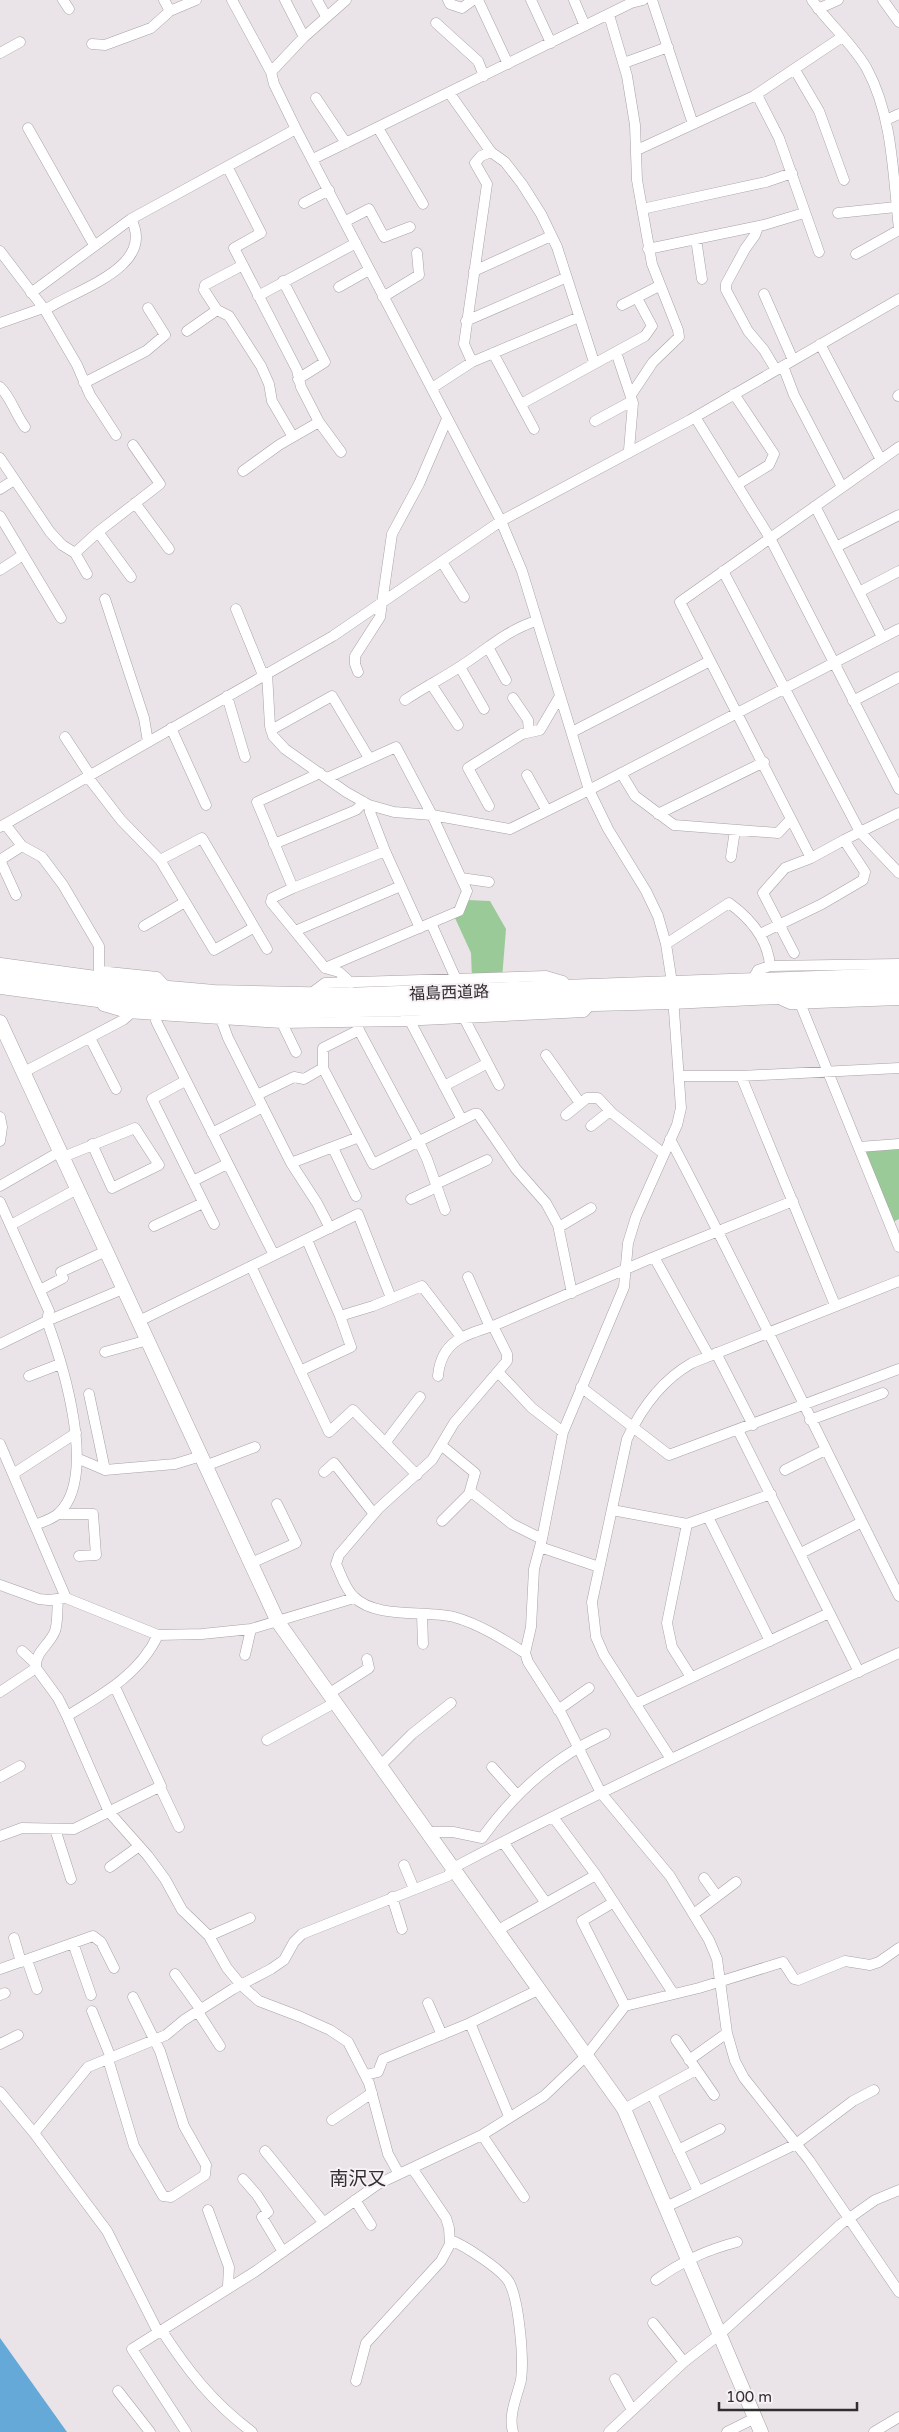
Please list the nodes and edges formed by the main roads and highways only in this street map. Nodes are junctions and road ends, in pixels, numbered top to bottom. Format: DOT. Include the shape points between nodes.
graph roads {
  1 [pos="0,967"];
  2 [pos="899,977"];
  3 [pos="0,985"];
  4 [pos="899,989"];
  5 [pos="672,992"];
  1 -- 5 [label="highway, 福島西道路" via="169,990 308,996 569,988"];
  2 -- 5 [label="highway, 福島西道路" via="752,981"];
  3 -- 5 [label="highway, 福島西道路" via="99,1000 279,1010 592,1003"];
  4 -- 5 [label="highway, 福島西道路" via="772,994"];
}
